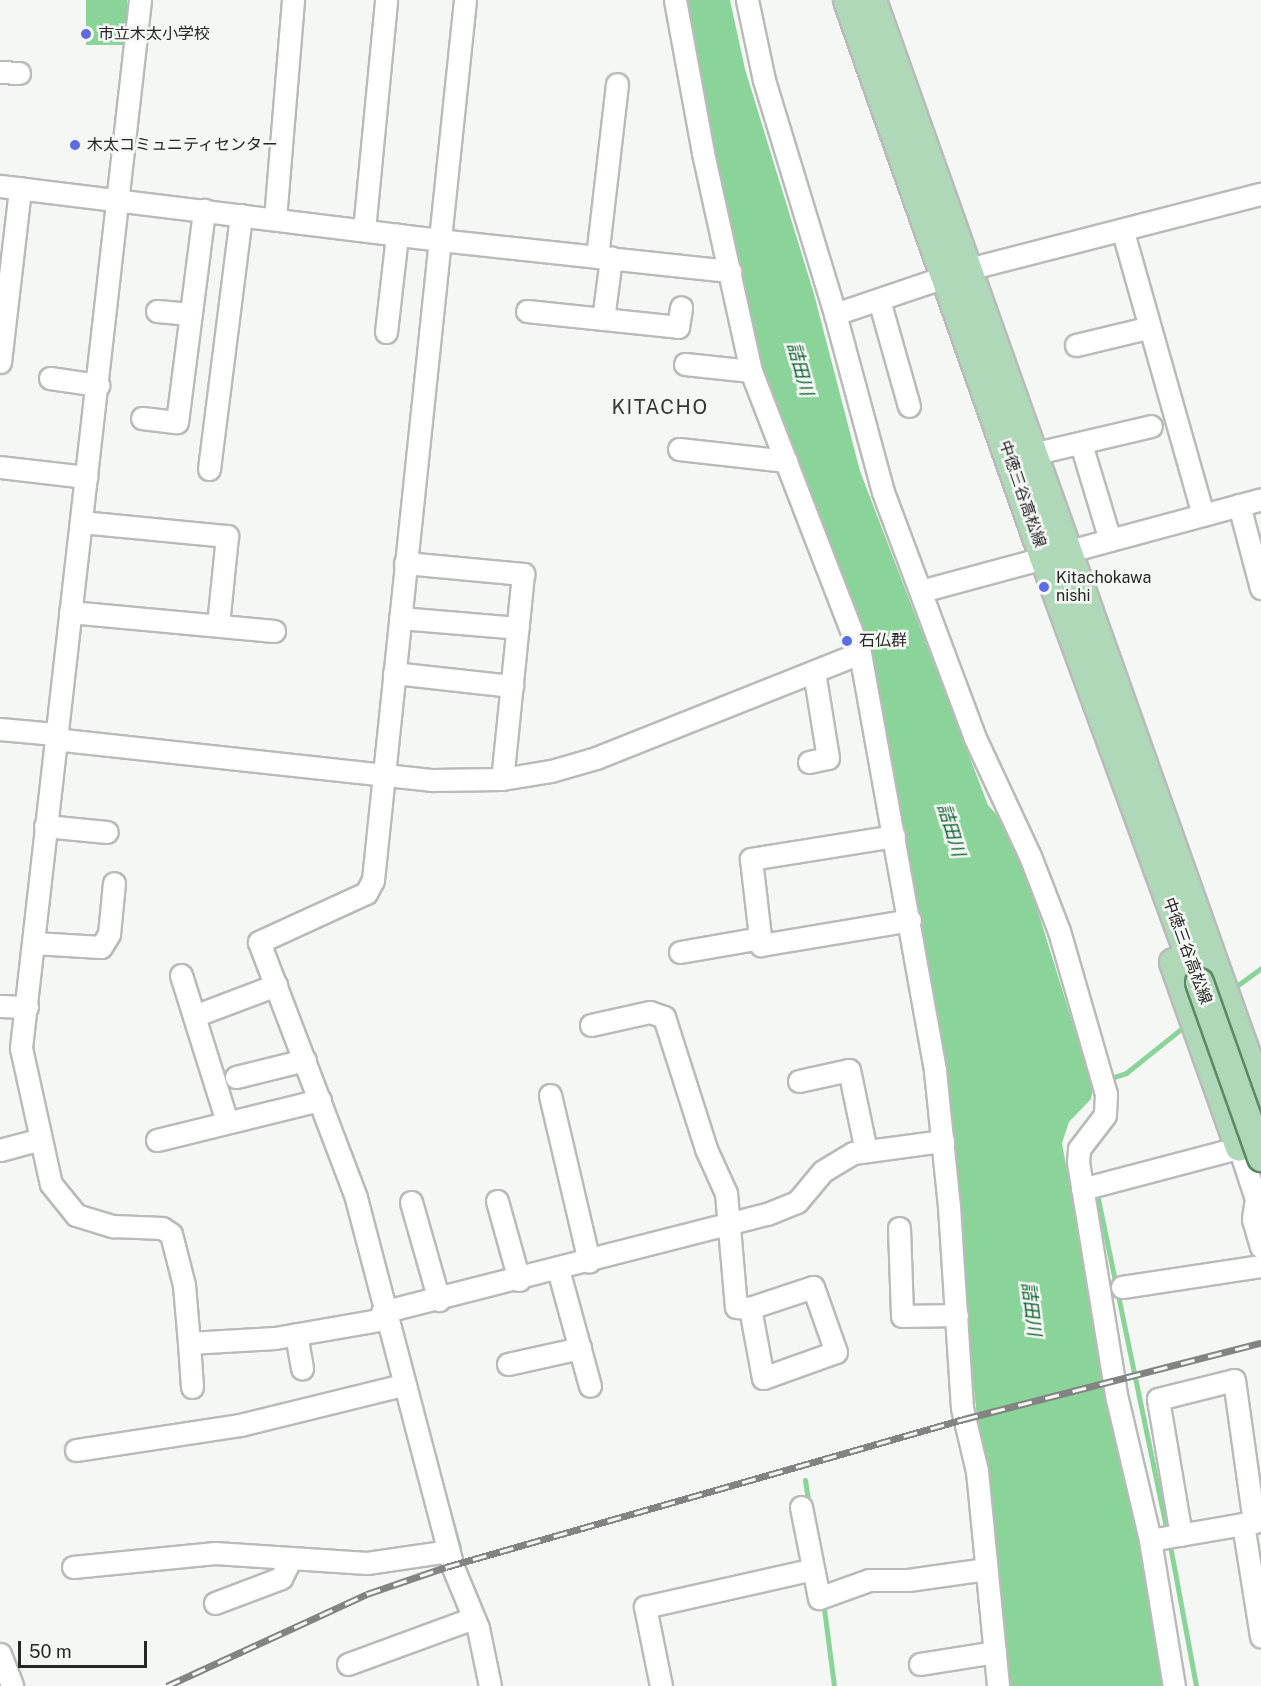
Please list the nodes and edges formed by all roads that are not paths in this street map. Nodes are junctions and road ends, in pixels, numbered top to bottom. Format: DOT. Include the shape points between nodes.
graph roads {
  1 [pos="140,0"];
  2 [pos="293,0"];
  3 [pos="386,0"];
  4 [pos="465,0"];
  5 [pos="675,0"];
  6 [pos="747,0"];
  7 [pos="847,0"];
  8 [pos="872,0"];
  9 [pos="617,84"];
  10 [pos="10,187"];
  11 [pos="1261,194"];
  12 [pos="118,199"];
  13 [pos="204,210"];
  14 [pos="240,215"];
  15 [pos="275,219"];
  16 [pos="364,230"];
  17 [pos="1123,232"];
  18 [pos="397,234"];
  19 [pos="439,240"];
  20 [pos="604,257"];
  21 [pos="730,271"];
  22 [pos="958,273"];
  23 [pos="879,300"];
  24 [pos="681,308"];
  25 [pos="157,311"];
  26 [pos="527,311"];
  27 [pos="191,314"];
  28 [pos="836,314"];
  29 [pos="603,319"];
  30 [pos="1147,328"];
  31 [pos="386,333"];
  32 [pos="1076,345"];
  33 [pos="0,362"];
  34 [pos="685,364"];
  35 [pos="751,371"];
  36 [pos="50,378"];
  37 [pos="98,385"];
  38 [pos="909,406"];
  39 [pos="142,418"];
  40 [pos="1150,426"];
  41 [pos="1081,444"];
  42 [pos="679,449"];
  43 [pos="1032,454"];
  44 [pos="786,462"];
  45 [pos="0,467"];
  46 [pos="208,469"];
  47 [pos="86,477"];
  48 [pos="1261,499"];
  49 [pos="1239,505"];
  50 [pos="1203,515"];
  51 [pos="81,522"];
  52 [pos="1110,540"];
  53 [pos="1055,555"];
  54 [pos="405,563"];
  55 [pos="1261,588"];
  56 [pos="921,591"];
  57 [pos="70,612"];
  58 [pos="400,618"];
  59 [pos="218,626"];
  60 [pos="518,628"];
  61 [pos="274,631"];
  62 [pos="860,653"];
  63 [pos="814,672"];
  64 [pos="394,674"];
  65 [pos="1113,678"];
  66 [pos="512,686"];
  67 [pos="1097,702"];
  68 [pos="0,729"];
  69 [pos="55,737"];
  70 [pos="826,759"];
  71 [pos="384,776"];
  72 [pos="502,779"];
  73 [pos="45,826"];
  74 [pos="106,832"];
  75 [pos="894,836"];
  76 [pos="114,884"];
  77 [pos="910,920"];
  78 [pos="760,938"];
  79 [pos="33,943"];
  80 [pos="680,952"];
  81 [pos="181,975"];
  82 [pos="1207,976"];
  83 [pos="276,985"];
  84 [pos="0,1006"];
  85 [pos="27,1007"];
  86 [pos="194,1016"];
  87 [pos="591,1025"];
  88 [pos="1261,1042"];
  89 [pos="305,1060"];
  90 [pos="236,1077"];
  91 [pos="799,1081"];
  92 [pos="550,1095"];
  93 [pos="1261,1096"];
  94 [pos="320,1100"];
  95 [pos="226,1122"];
  96 [pos="41,1139"];
  97 [pos="158,1140"];
  98 [pos="943,1141"];
  99 [pos="1254,1148"];
  100 [pos="0,1150"];
  101 [pos="866,1151"];
  102 [pos="1082,1189"];
  103 [pos="498,1201"];
  104 [pos="1258,1201"];
  105 [pos="411,1202"];
  106 [pos="728,1223"];
  107 [pos="899,1228"];
  108 [pos="1261,1247"];
  109 [pos="589,1261"];
  110 [pos="1261,1266"];
  111 [pos="558,1269"];
  112 [pos="519,1280"];
  113 [pos="1122,1287"];
  114 [pos="439,1299"];
  115 [pos="750,1308"];
  116 [pos="957,1314"];
  117 [pos="384,1315"];
  118 [pos="296,1334"];
  119 [pos="189,1343"];
  120 [pos="580,1348"];
  121 [pos="507,1364"];
  122 [pos="302,1368"];
  123 [pos="403,1385"];
  124 [pos="590,1386"];
  125 [pos="192,1387"];
  126 [pos="76,1450"];
  127 [pos="801,1507"];
  128 [pos="1253,1522"];
  129 [pos="1181,1535"];
  130 [pos="1150,1540"];
  131 [pos="448,1551"];
  132 [pos="291,1558"];
  133 [pos="73,1568"];
  134 [pos="813,1569"];
  135 [pos="986,1569"];
  136 [pos="215,1603"];
  137 [pos="474,1618"];
  138 [pos="1261,1637"];
  139 [pos="995,1652"];
  140 [pos="0,1654"];
  141 [pos="348,1664"];
  142 [pos="920,1664"];
  143 [pos="12,1686"];
  144 [pos="489,1686"];
  145 [pos="661,1686"];
  146 [pos="998,1686"];
  147 [pos="1174,1686"];
  1 -- 12 [label="street"];
  2 -- 15 [label="street"];
  3 -- 16 [label="street"];
  4 -- 19 [label="street"];
  5 -- 21 [label="street"];
  6 -- 28 [label="street" via="764,80"];
  7 -- 22 [label="main road, 中徳三谷高松線"];
  8 -- 22 [label="main road, 中徳三谷高松線"];
  9 -- 20 [label="street"];
  10 -- 12 [label="street"];
  10 -- 33 [label="street"];
  11 -- 17 [label="street"];
  12 -- 13 [label="street"];
  12 -- 37 [label="street"];
  13 -- 14 [label="street"];
  13 -- 27 [label="street"];
  14 -- 15 [label="street"];
  14 -- 46 [label="street"];
  15 -- 16 [label="street"];
  16 -- 18 [label="street"];
  17 -- 22 [label="street"];
  17 -- 30 [label="street"];
  18 -- 19 [label="street"];
  18 -- 31 [label="street"];
  19 -- 20 [label="street"];
  19 -- 54 [label="street"];
  20 -- 21 [label="street"];
  20 -- 29 [label="street"];
  21 -- 35 [label="street"];
  22 -- 23 [label="street"];
  22 -- 43 [label="main road, 中徳三谷高松線"];
  22 -- 53 [label="main road, 中徳三谷高松線"];
  23 -- 28 [label="street"];
  23 -- 38 [label="street"];
  24 -- 29 [label="street" via="678,327"];
  25 -- 27 [label="street"];
  26 -- 29 [label="street"];
  27 -- 39 [label="street" via="177,422"];
  28 -- 56 [label="street" via="869,448"];
  30 -- 32 [label="street"];
  30 -- 50 [label="street" via="1163,366"];
  34 -- 35 [label="street"];
  35 -- 44 [label="street"];
  36 -- 37 [label="street"];
  37 -- 47 [label="street"];
  40 -- 41 [label="street"];
  41 -- 43 [label="street"];
  41 -- 52 [label="street"];
  42 -- 44 [label="street"];
  43 -- 53 [label="main road, 中徳三谷高松線"];
  44 -- 62 [label="street"];
  45 -- 47 [label="street"];
  47 -- 51 [label="street"];
  48 -- 49 [label="street"];
  49 -- 50 [label="street"];
  49 -- 55 [label="street"];
  50 -- 52 [label="street"];
  51 -- 57 [label="street"];
  51 -- 59 [label="street" via="227,536"];
  52 -- 53 [label="street"];
  53 -- 56 [label="street"];
  53 -- 65 [label="main road, 中徳三谷高松線"];
  53 -- 67 [label="main road, 中徳三谷高松線"];
  54 -- 58 [label="street"];
  54 -- 60 [label="street" via="523,574"];
  56 -- 102 [label="street" via="982,756 1030,856 1059,931 1106,1094 1105,1115 1079,1149"];
  57 -- 59 [label="street"];
  57 -- 69 [label="street"];
  58 -- 60 [label="street"];
  58 -- 64 [label="street"];
  59 -- 61 [label="street"];
  60 -- 66 [label="street"];
  62 -- 63 [label="street"];
  62 -- 75 [label="street"];
  63 -- 70 [label="street"];
  63 -- 72 [label="street" via="596,758"];
  64 -- 66 [label="street"];
  64 -- 71 [label="street"];
  65 -- 82 [label="main road, 中徳三谷高松線"];
  65 -- 88 [label="main road" via="1163,764"];
  66 -- 72 [label="street"];
  67 -- 82 [label="main road, 中徳三谷高松線"];
  67 -- 99 [label="main road" via="1100,747 1110,780"];
  68 -- 69 [label="street"];
  69 -- 71 [label="street"];
  69 -- 73 [label="street"];
  71 -- 72 [label="street"];
  71 -- 83 [label="street" via="373,880 366,893 259,942"];
  73 -- 74 [label="street"];
  73 -- 79 [label="street"];
  75 -- 77 [label="street"];
  75 -- 78 [label="street" via="751,860"];
  76 -- 79 [label="street" via="109,934 101,947"];
  77 -- 78 [label="street" via="761,945"];
  77 -- 98 [label="street"];
  78 -- 80 [label="street"];
  79 -- 85 [label="street"];
  81 -- 86 [label="street"];
  82 -- 93 [label="main road, 中徳三谷高松線"];
  82 -- 99 [label="main road, 中徳三谷高松線, bridge"];
  83 -- 86 [label="street"];
  83 -- 89 [label="street"];
  84 -- 85 [label="street"];
  85 -- 96 [label="street" via="21,1047"];
  86 -- 95 [label="street"];
  87 -- 106 [label="street" via="650,1012 664,1017 706,1149 726,1192"];
  89 -- 90 [label="street"];
  89 -- 94 [label="street"];
  91 -- 101 [label="street" via="849,1070"];
  92 -- 109 [label="street"];
  94 -- 95 [label="street"];
  94 -- 117 [label="street" via="356,1198"];
  95 -- 97 [label="street"];
  96 -- 100 [label="street"];
  96 -- 119 [label="street" via="51,1184 76,1215 113,1226 162,1228 171,1234 184,1285"];
  98 -- 101 [label="street"];
  98 -- 116 [label="street"];
  99 -- 102 [label="street"];
  99 -- 104 [label="street"];
  101 -- 106 [label="street" via="853,1153 823,1171 797,1202"];
  102 -- 130 [label="street" via="1117,1399"];
  103 -- 112 [label="street"];
  104 -- 108 [label="street" via="1253,1219"];
  105 -- 114 [label="street"];
  106 -- 109 [label="street"];
  106 -- 115 [label="street" via="736,1307"];
  107 -- 116 [label="street" via="902,1316"];
  109 -- 111 [label="street"];
  110 -- 113 [label="street"];
  111 -- 112 [label="street"];
  111 -- 120 [label="street"];
  112 -- 114 [label="street"];
  114 -- 117 [label="street"];
  115 -- 115 [label="street" via="763,1378 836,1352 813,1287"];
  116 -- 135 [label="street" via="962,1408 977,1471"];
  117 -- 118 [label="street"];
  117 -- 123 [label="street"];
  118 -- 119 [label="street"];
  118 -- 122 [label="street"];
  119 -- 125 [label="street"];
  120 -- 121 [label="street"];
  120 -- 124 [label="street"];
  123 -- 126 [label="street" via="240,1425"];
  123 -- 131 [label="street"];
  127 -- 134 [label="street"];
  128 -- 129 [label="street"];
  128 -- 129 [label="street" via="1234,1380 1158,1399"];
  128 -- 138 [label="street"];
  129 -- 130 [label="street"];
  130 -- 147 [label="street"];
  131 -- 132 [label="street" via="367,1563"];
  131 -- 137 [label="street"];
  132 -- 133 [label="street" via="215,1553"];
  132 -- 136 [label="street" via="281,1578"];
  134 -- 135 [label="street" via="823,1597 869,1580 908,1580"];
  134 -- 145 [label="street" via="645,1607"];
  135 -- 139 [label="street"];
  137 -- 141 [label="street"];
  137 -- 144 [label="street"];
  139 -- 142 [label="street"];
  139 -- 146 [label="street"];
  140 -- 143 [label="street"];
}
